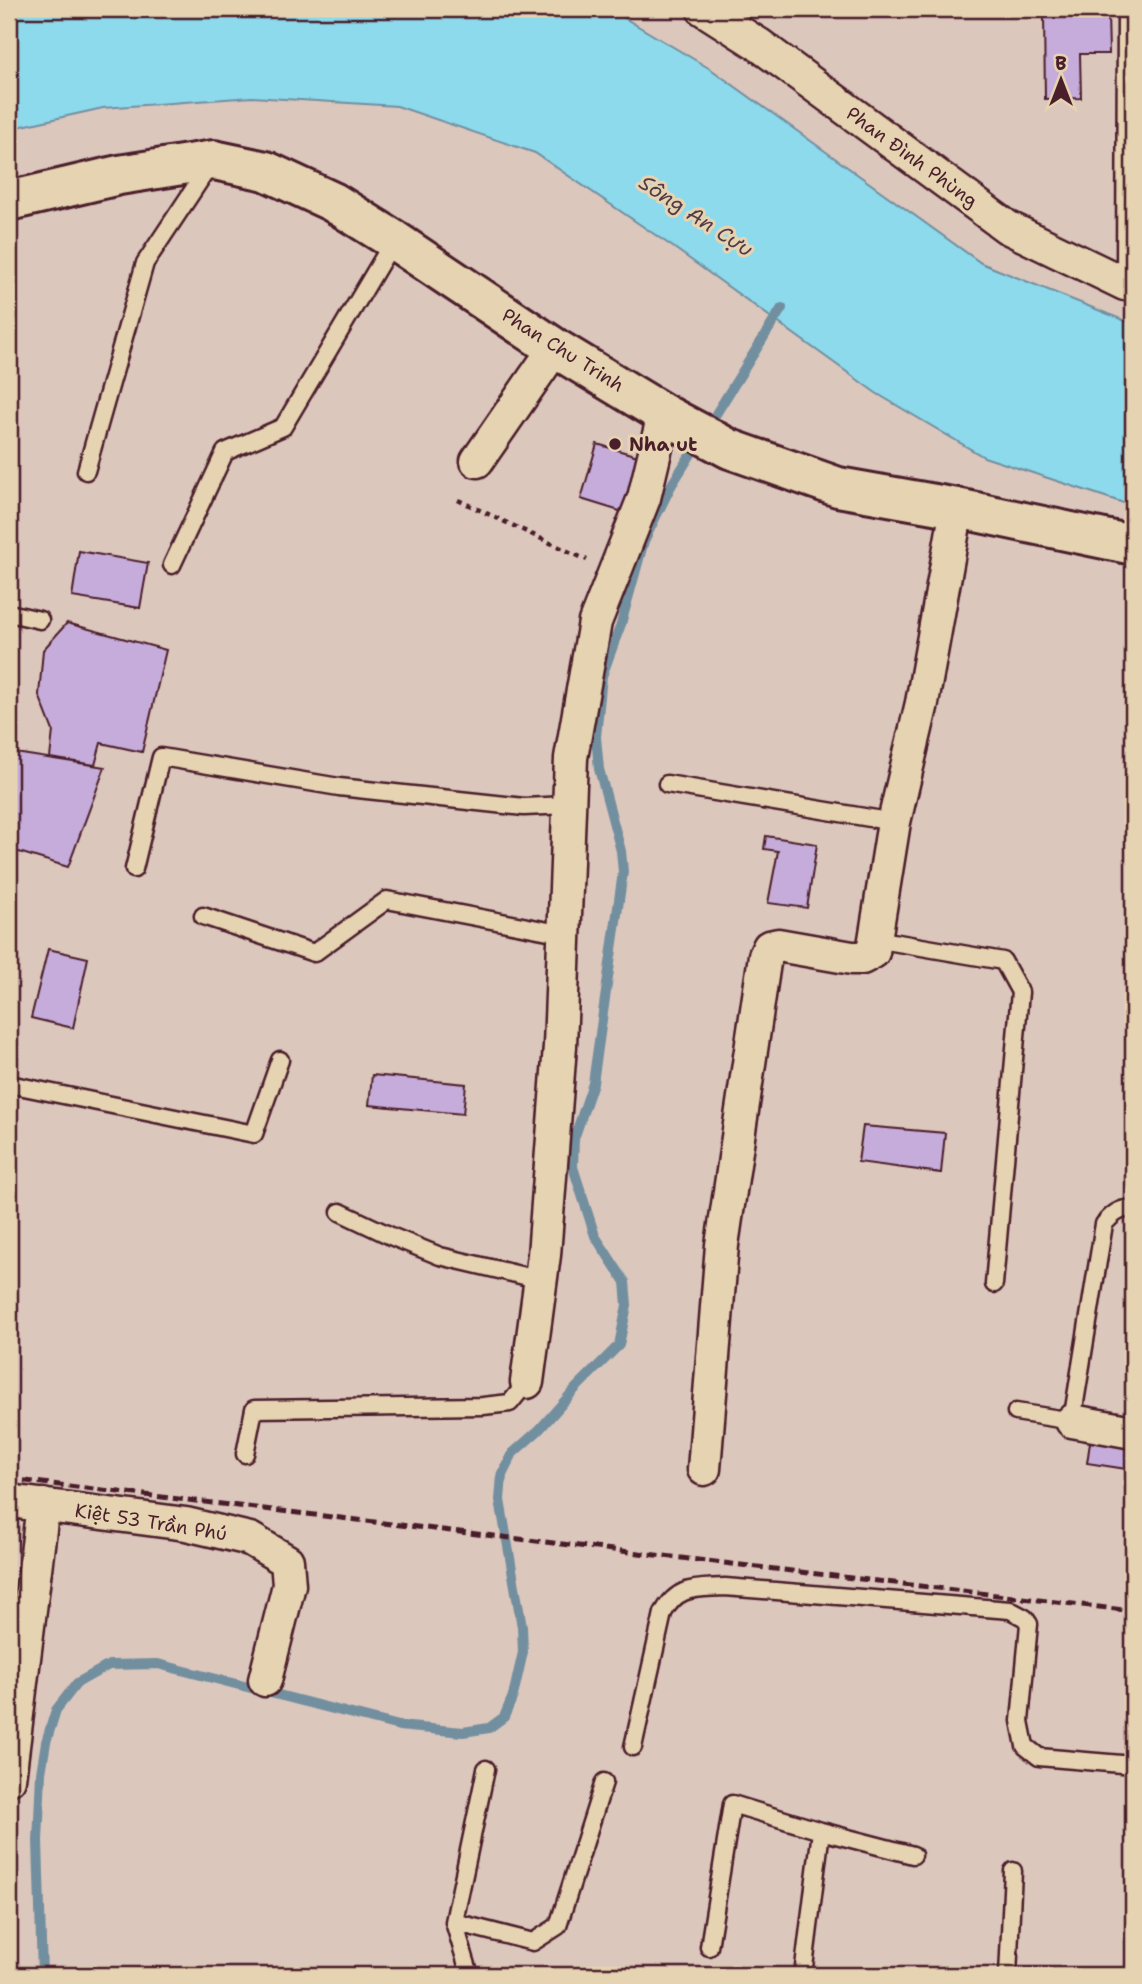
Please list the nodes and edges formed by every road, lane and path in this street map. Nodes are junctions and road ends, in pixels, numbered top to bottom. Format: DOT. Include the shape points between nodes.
graph roads {
  1 [pos="703,9"];
  2 [pos="1126,9"];
  3 [pos="214,160"];
  4 [pos="9,201"];
  5 [pos="394,240"];
  6 [pos="1129,284"];
  7 [pos="555,348"];
  8 [pos="670,417"];
  9 [pos="477,461"];
  10 [pos="86,471"];
  11 [pos="457,499"];
  12 [pos="957,508"];
  13 [pos="1133,545"];
  14 [pos="172,565"];
  15 [pos="613,573"];
  16 [pos="9,613"];
  17 [pos="40,620"];
  18 [pos="667,784"];
  19 [pos="568,805"];
  20 [pos="894,821"];
  21 [pos="134,869"];
  22 [pos="203,916"];
  23 [pos="564,934"];
  24 [pos="875,939"];
  25 [pos="280,1060"];
  26 [pos="9,1084"];
  27 [pos="1133,1209"];
  28 [pos="340,1212"];
  29 [pos="541,1280"];
  30 [pos="994,1284"];
  31 [pos="527,1382"];
  32 [pos="1016,1412"];
  33 [pos="1072,1421"];
  34 [pos="1133,1432"];
  35 [pos="245,1454"];
  36 [pos="704,1469"];
  37 [pos="9,1502"];
  38 [pos="43,1505"];
  39 [pos="265,1680"];
  40 [pos="633,1747"];
  41 [pos="1133,1765"];
  42 [pos="486,1769"];
  43 [pos="9,1779"];
  44 [pos="604,1782"];
  45 [pos="821,1831"];
  46 [pos="913,1854"];
  47 [pos="1013,1871"];
  48 [pos="454,1922"];
  49 [pos="709,1947"];
  50 [pos="470,1975"];
  51 [pos="803,1975"];
  52 [pos="1009,1975"];
  1 -- 6 [label="street, Phan Đình Phùng" via="758,44 1007,227"];
  2 -- 6 [label="lane"];
  3 -- 4 [label="street, Phan Chu Trinh" via="119,175"];
  3 -- 5 [label="street, Phan Chu Trinh" via="266,171 332,202"];
  3 -- 10 [label="lane" via="145,263"];
  5 -- 7 [label="street, Phan Chu Trinh"];
  5 -- 14 [label="lane" via="283,427 225,452"];
  7 -- 8 [label="street, Phan Chu Trinh"];
  7 -- 9 [label="street"];
  8 -- 12 [label="street, Phan Chu Trinh" via="730,449 838,488"];
  8 -- 15 [label="street"];
  11 -- 15 [label="path"];
  12 -- 13 [label="street, Phan Chu Trinh"];
  12 -- 20 [label="street" via="922,704"];
  15 -- 19 [label="street" via="595,622 571,758"];
  16 -- 17 [label="lane"];
  18 -- 20 [label="lane"];
  19 -- 21 [label="lane" via="524,807 339,787 161,757"];
  19 -- 23 [label="street"];
  20 -- 24 [label="street"];
  22 -- 23 [label="lane" via="314,953 387,900"];
  23 -- 29 [label="street"];
  24 -- 30 [label="lane" via="1003,961 1020,992"];
  24 -- 36 [label="street" via="873,952 862,958 778,945 769,947 765,956 722,1245"];
  25 -- 26 [label="lane" via="254,1134"];
  27 -- 33 [label="lane" via="1114,1213 1104,1224"];
  28 -- 29 [label="lane" via="440,1256"];
  29 -- 31 [label="street"];
  31 -- 35 [label="lane" via="510,1403 483,1406 254,1409"];
  32 -- 33 [label="lane"];
  33 -- 34 [label="street"];
  37 -- 38 [label="street, Kiệt 53 Trần Phú"];
  38 -- 39 [label="street, Kiệt 53 Trần Phú" via="186,1524 250,1539 287,1561 289,1585"];
  38 -- 43 [label="street"];
  40 -- 41 [label="lane" via="669,1602 691,1589 725,1587 1010,1610 1029,1624 1020,1721 1025,1746 1039,1757"];
  42 -- 48 [label="lane"];
  44 -- 48 [label="lane" via="558,1926 533,1942"];
  45 -- 46 [label="lane"];
  45 -- 49 [label="lane" via="732,1804"];
  45 -- 51 [label="lane"];
  47 -- 52 [label="lane"];
  48 -- 50 [label="lane"];
}
